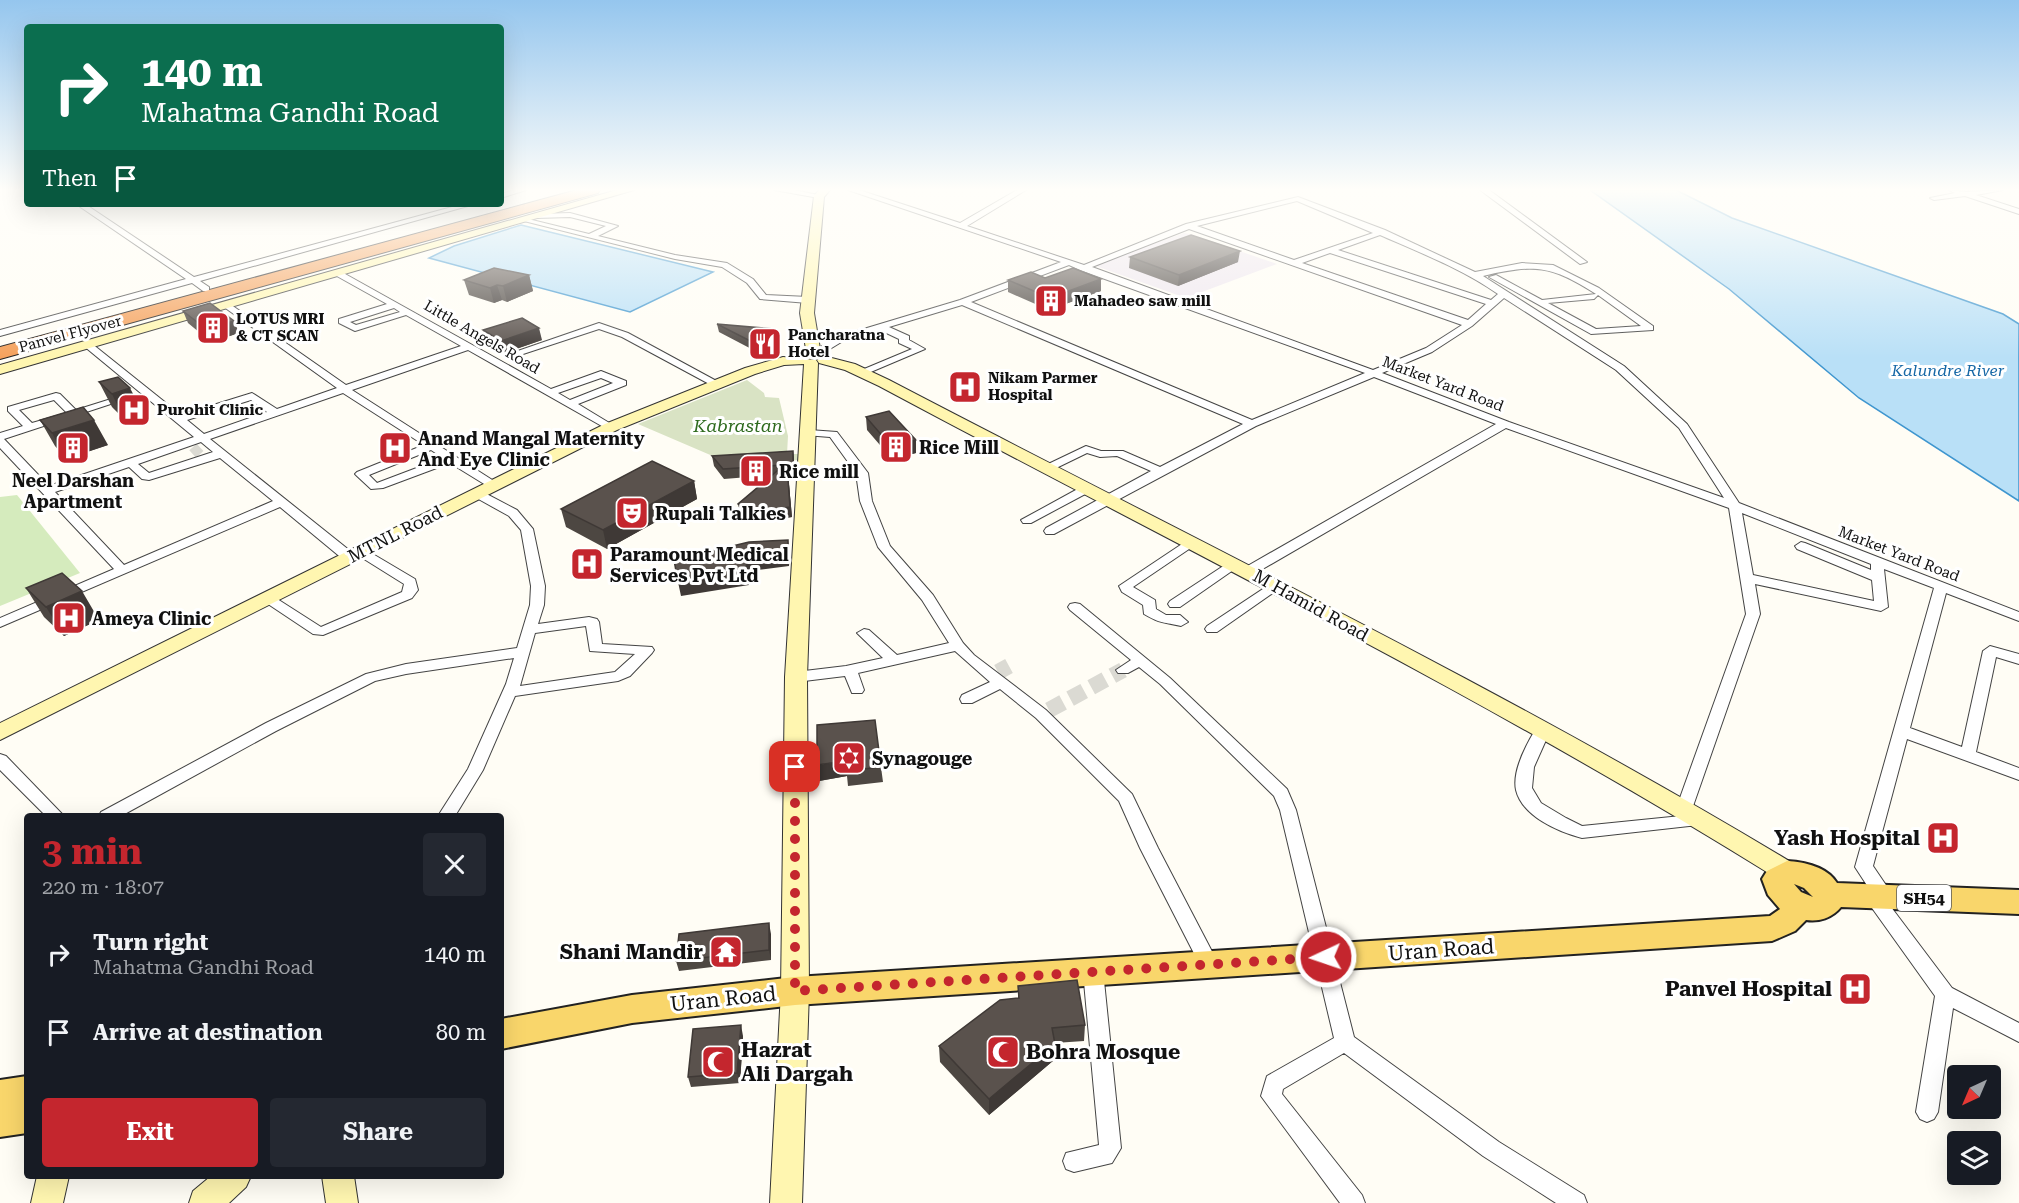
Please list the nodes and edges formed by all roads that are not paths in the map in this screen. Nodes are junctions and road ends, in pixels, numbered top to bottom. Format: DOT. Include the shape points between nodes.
graph roads {
  1 [pos="143,246"];
  2 [pos="328,246"];
  3 [pos="358,246"];
  4 [pos="377,246"];
  5 [pos="410,246"];
  6 [pos="631,246"];
  7 [pos="815,246"];
  8 [pos="1021,246"];
  9 [pos="1138,246"];
  10 [pos="1249,246"];
  11 [pos="1339,246"];
  12 [pos="1414,246"];
  13 [pos="1561,246"];
  14 [pos="1330,249"];
  15 [pos="1069,262"];
  16 [pos="1296,262"];
  17 [pos="1583,262"];
  18 [pos="1083,268"];
  19 [pos="338,273"];
  20 [pos="1483,276"];
  21 [pos="1514,283"];
  22 [pos="200,284"];
  23 [pos="1504,294"];
  24 [pos="1594,296"];
  25 [pos="808,300"];
  26 [pos="1546,301"];
  27 [pos="963,302"];
  28 [pos="1494,304"];
  29 [pos="227,305"];
  30 [pos="394,305"];
  31 [pos="137,312"];
  32 [pos="408,312"];
  33 [pos="1469,324"];
  34 [pos="879,326"];
  35 [pos="69,331"];
  36 [pos="0,333"];
  37 [pos="0,342"];
  38 [pos="88,345"];
  39 [pos="0,347"];
  40 [pos="468,347"];
  41 [pos="0,353"];
  42 [pos="514,354"];
  43 [pos="814,357"];
  44 [pos="0,358"];
  45 [pos="0,370"];
  46 [pos="862,372"];
  47 [pos="1373,373"];
  48 [pos="717,384"];
  49 [pos="344,389"];
  50 [pos="145,391"];
  51 [pos="559,398"];
  52 [pos="261,411"];
  53 [pos="274,412"];
  54 [pos="198,413"];
  55 [pos="74,414"];
  56 [pos="180,419"];
  57 [pos="1252,424"];
  58 [pos="1505,424"];
  59 [pos="28,426"];
  60 [pos="214,427"];
  61 [pos="611,427"];
  62 [pos="809,433"];
  63 [pos="0,439"];
  64 [pos="194,441"];
  65 [pos="432,446"];
  66 [pos="221,453"];
  67 [pos="205,457"];
  68 [pos="452,458"];
  69 [pos="130,462"];
  70 [pos="1046,469"];
  71 [pos="1160,471"];
  72 [pos="485,489"];
  73 [pos="1084,489"];
  74 [pos="47,491"];
  75 [pos="1105,500"];
  76 [pos="282,502"];
  77 [pos="1735,506"];
  78 [pos="1027,520"];
  79 [pos="1050,531"];
  80 [pos="1191,542"];
  81 [pos="1801,546"];
  82 [pos="355,554"];
  83 [pos="1877,561"];
  84 [pos="1241,567"];
  85 [pos="121,569"];
  86 [pos="1747,578"];
  87 [pos="1879,578"];
  88 [pos="1275,585"];
  89 [pos="1941,586"];
  90 [pos="266,598"];
  91 [pos="1174,604"];
  92 [pos="1075,607"];
  93 [pos="2019,617"];
  94 [pos="1181,622"];
  95 [pos="0,623"];
  96 [pos="529,630"];
  97 [pos="1212,630"];
  98 [pos="864,633"];
  99 [pos="958,646"];
  100 [pos="523,652"];
  101 [pos="893,659"];
  102 [pos="2019,659"];
  103 [pos="1140,661"];
  104 [pos="850,670"];
  105 [pos="1123,670"];
  106 [pos="795,677"];
  107 [pos="996,677"];
  108 [pos="857,690"];
  109 [pos="510,692"];
  110 [pos="967,699"];
  111 [pos="1542,731"];
  112 [pos="1901,731"];
  113 [pos="0,732"];
  114 [pos="1968,755"];
  115 [pos="0,760"];
  116 [pos="2019,774"];
  117 [pos="1684,808"];
  118 [pos="53,813"];
  119 [pos="113,813"];
  120 [pos="448,813"];
  121 [pos="1703,820"];
  122 [pos="1787,872"];
  123 [pos="1829,895"];
  124 [pos="1879,896"];
  125 [pos="2019,902"];
  126 [pos="1799,905"];
  127 [pos="1326,957"];
  128 [pos="1209,963"];
  129 [pos="1093,971"];
  130 [pos="795,991"];
  131 [pos="1945,994"];
  132 [pos="504,1033"];
  133 [pos="2019,1033"];
  134 [pos="1345,1042"];
  135 [pos="24,1092"];
  136 [pos="0,1096"];
  137 [pos="1927,1112"];
  138 [pos="24,1116"];
  139 [pos="0,1120"];
  140 [pos="1074,1161"];
  141 [pos="52,1179"];
  142 [pos="232,1179"];
  143 [pos="338,1179"];
  144 [pos="47,1203"];
  145 [pos="205,1203"];
  146 [pos="342,1203"];
  147 [pos="786,1203"];
  148 [pos="1354,1203"];
  149 [pos="1576,1203"];
  1 -- 22 [label="street"];
  2 -- 22 [label="street"];
  3 -- 22 [label="highway"];
  4 -- 31 [label="highway"];
  5 -- 19 [label="main road"];
  6 -- 25 [label="street" via="724,265 750,281 762,297"];
  7 -- 25 [label="main road"];
  8 -- 15 [label="street, Market Yard Road"];
  9 -- 18 [label="street"];
  10 -- 16 [label="street"];
  11 -- 14 [label="street"];
  12 -- 20 [label="street"];
  13 -- 17 [label="street"];
  14 -- 16 [label="street"];
  14 -- 28 [label="street"];
  15 -- 18 [label="street, Market Yard Road"];
  15 -- 27 [label="street"];
  16 -- 33 [label="street"];
  18 -- 47 [label="street, Market Yard Road"];
  19 -- 29 [label="main road"];
  19 -- 30 [label="street, Little Angels Road"];
  20 -- 20 [label="street" via="1533,264 1549,267 1609,297 1650,328 1594,332"];
  20 -- 23 [label="street"];
  20 -- 24 [label="street" via="1543,271"];
  21 -- 26 [label="street"];
  22 -- 31 [label="highway"];
  22 -- 36 [label="street"];
  23 -- 28 [label="street"];
  23 -- 77 [label="street" via="1620,368 1667,411 1683,426"];
  24 -- 26 [label="street"];
  24 -- 26 [label="street" via="1637,325 1595,327"];
  25 -- 43 [label="main road"];
  27 -- 34 [label="street"];
  27 -- 57 [label="street"];
  28 -- 33 [label="street"];
  29 -- 38 [label="main road"];
  29 -- 49 [label="street"];
  30 -- 32 [label="street, Little Angels Road"];
  30 -- 32 [label="street" via="342,321 356,328"];
  31 -- 35 [label="highway, Panvel Flyover"];
  31 -- 37 [label="highway"];
  31 -- 44 [label="highway"];
  32 -- 40 [label="street, Little Angels Road"];
  33 -- 47 [label="street" via="1429,350"];
  34 -- 43 [label="street" via="828,344"];
  34 -- 46 [label="street" via="906,338 902,341 920,350"];
  35 -- 39 [label="highway, Panvel Flyover"];
  35 -- 41 [label="highway, Panvel Flyover"];
  38 -- 45 [label="main road"];
  38 -- 50 [label="street"];
  40 -- 49 [label="street"];
  40 -- 51 [label="street, Little Angels Road"];
  42 -- 48 [label="street" via="599,326 625,335"];
  43 -- 46 [label="main road, M Hamid Road"];
  43 -- 48 [label="main road, MTNL Road" via="783,362"];
  43 -- 62 [label="main road"];
  46 -- 70 [label="main road, M Hamid Road"];
  47 -- 57 [label="street"];
  47 -- 58 [label="street, Market Yard Road"];
  48 -- 61 [label="main road, MTNL Road"];
  49 -- 53 [label="street"];
  49 -- 65 [label="street"];
  50 -- 55 [label="street"];
  50 -- 56 [label="street"];
  51 -- 51 [label="street" via="601,374 622,383"];
  51 -- 61 [label="street, Little Angels Road"];
  52 -- 60 [label="street"];
  53 -- 54 [label="street" via="252,396"];
  53 -- 64 [label="street"];
  54 -- 56 [label="street"];
  54 -- 60 [label="street"];
  55 -- 59 [label="street" via="61,418 55,415"];
  55 -- 59 [label="street" via="56,396 12,409"];
  56 -- 64 [label="street"];
  57 -- 71 [label="street"];
  58 -- 77 [label="street, Market Yard Road"];
  58 -- 84 [label="street"];
  59 -- 63 [label="street"];
  60 -- 64 [label="street"];
  61 -- 72 [label="main road, MTNL Road"];
  62 -- 99 [label="street" via="833,434 859,468 875,530 884,547 928,598"];
  62 -- 106 [label="main road"];
  63 -- 74 [label="street"];
  64 -- 66 [label="street"];
  64 -- 67 [label="street"];
  64 -- 69 [label="street"];
  65 -- 68 [label="street"];
  65 -- 68 [label="street" via="361,474 375,487"];
  66 -- 67 [label="street"];
  66 -- 76 [label="street"];
  67 -- 69 [label="street" via="146,477"];
  68 -- 72 [label="street"];
  69 -- 74 [label="street"];
  70 -- 71 [label="street" via="1086,449 1100,454 1119,453"];
  70 -- 73 [label="main road, M Hamid Road"];
  71 -- 75 [label="street"];
  72 -- 82 [label="main road, MTNL Road"];
  72 -- 96 [label="street" via="513,513 530,536 538,586"];
  73 -- 75 [label="main road, M Hamid Road"];
  73 -- 78 [label="street"];
  74 -- 85 [label="street"];
  75 -- 79 [label="street"];
  75 -- 80 [label="main road, M Hamid Road"];
  76 -- 82 [label="street"];
  76 -- 85 [label="street"];
  77 -- 83 [label="street, Market Yard Road"];
  77 -- 86 [label="street"];
  80 -- 84 [label="main road, M Hamid Road"];
  80 -- 94 [label="street" via="1126,586 1150,603 1149,611 1164,620 1175,618"];
  81 -- 87 [label="street"];
  82 -- 90 [label="main road, MTNL Road"];
  82 -- 90 [label="street" via="410,582 411,590 323,631"];
  83 -- 87 [label="street"];
  83 -- 89 [label="street, Market Yard Road"];
  84 -- 88 [label="main road, M Hamid Road"];
  84 -- 91 [label="street"];
  85 -- 95 [label="street"];
  86 -- 87 [label="street" via="1881,607"];
  86 -- 117 [label="street" via="1753,614"];
  88 -- 97 [label="street"];
  88 -- 111 [label="main road, M Hamid Road"];
  89 -- 93 [label="street, Market Yard Road"];
  89 -- 112 [label="street"];
  90 -- 113 [label="main road, MTNL Road"];
  92 -- 103 [label="street"];
  96 -- 100 [label="street"];
  96 -- 109 [label="street" via="589,621 595,648 647,650 618,676"];
  98 -- 101 [label="street"];
  99 -- 101 [label="street"];
  99 -- 107 [label="street"];
  100 -- 109 [label="street"];
  100 -- 119 [label="street" via="371,677"];
  101 -- 104 [label="street"];
  102 -- 114 [label="street" via="1989,651"];
  103 -- 105 [label="street"];
  103 -- 127 [label="street" via="1281,793"];
  104 -- 106 [label="street"];
  104 -- 108 [label="street"];
  106 -- 130 [label="main road"];
  107 -- 110 [label="street"];
  107 -- 128 [label="street" via="1045,712 1126,798"];
  109 -- 120 [label="street" via="475,770"];
  111 -- 117 [label="main road, M Hamid Road"];
  111 -- 121 [label="street" via="1521,786 1532,807 1572,830"];
  112 -- 114 [label="street"];
  112 -- 124 [label="street" via="1864,867"];
  114 -- 116 [label="street"];
  115 -- 118 [label="street"];
  117 -- 121 [label="main road, M Hamid Road"];
  121 -- 122 [label="main road, M Hamid Road"];
  122 -- 123 [label="main road" via="1816,880"];
  122 -- 126 [label="main road" via="1780,874 1777,886"];
  123 -- 124 [label="main road, SH54"];
  123 -- 126 [label="main road" via="1829,901 1819,909"];
  124 -- 125 [label="main road, SH54"];
  124 -- 131 [label="street"];
  126 -- 127 [label="main road, Uran Road" via="1786,922 1772,928"];
  127 -- 128 [label="main road, Uran Road"];
  127 -- 134 [label="street"];
  128 -- 129 [label="main road, Uran Road"];
  129 -- 130 [label="main road, Uran Road"];
  129 -- 140 [label="street" via="1110,1148 1104,1155"];
  130 -- 132 [label="main road, Uran Road" via="632,1009"];
  130 -- 147 [label="main road"];
  131 -- 133 [label="street"];
  131 -- 137 [label="street"];
  134 -- 148 [label="street" via="1274,1083 1271,1096"];
  134 -- 149 [label="street" via="1491,1149"];
  135 -- 136 [label="main road"];
  138 -- 139 [label="main road"];
  141 -- 144 [label="main road"];
  142 -- 145 [label="main road"];
  143 -- 146 [label="main road"];
}
